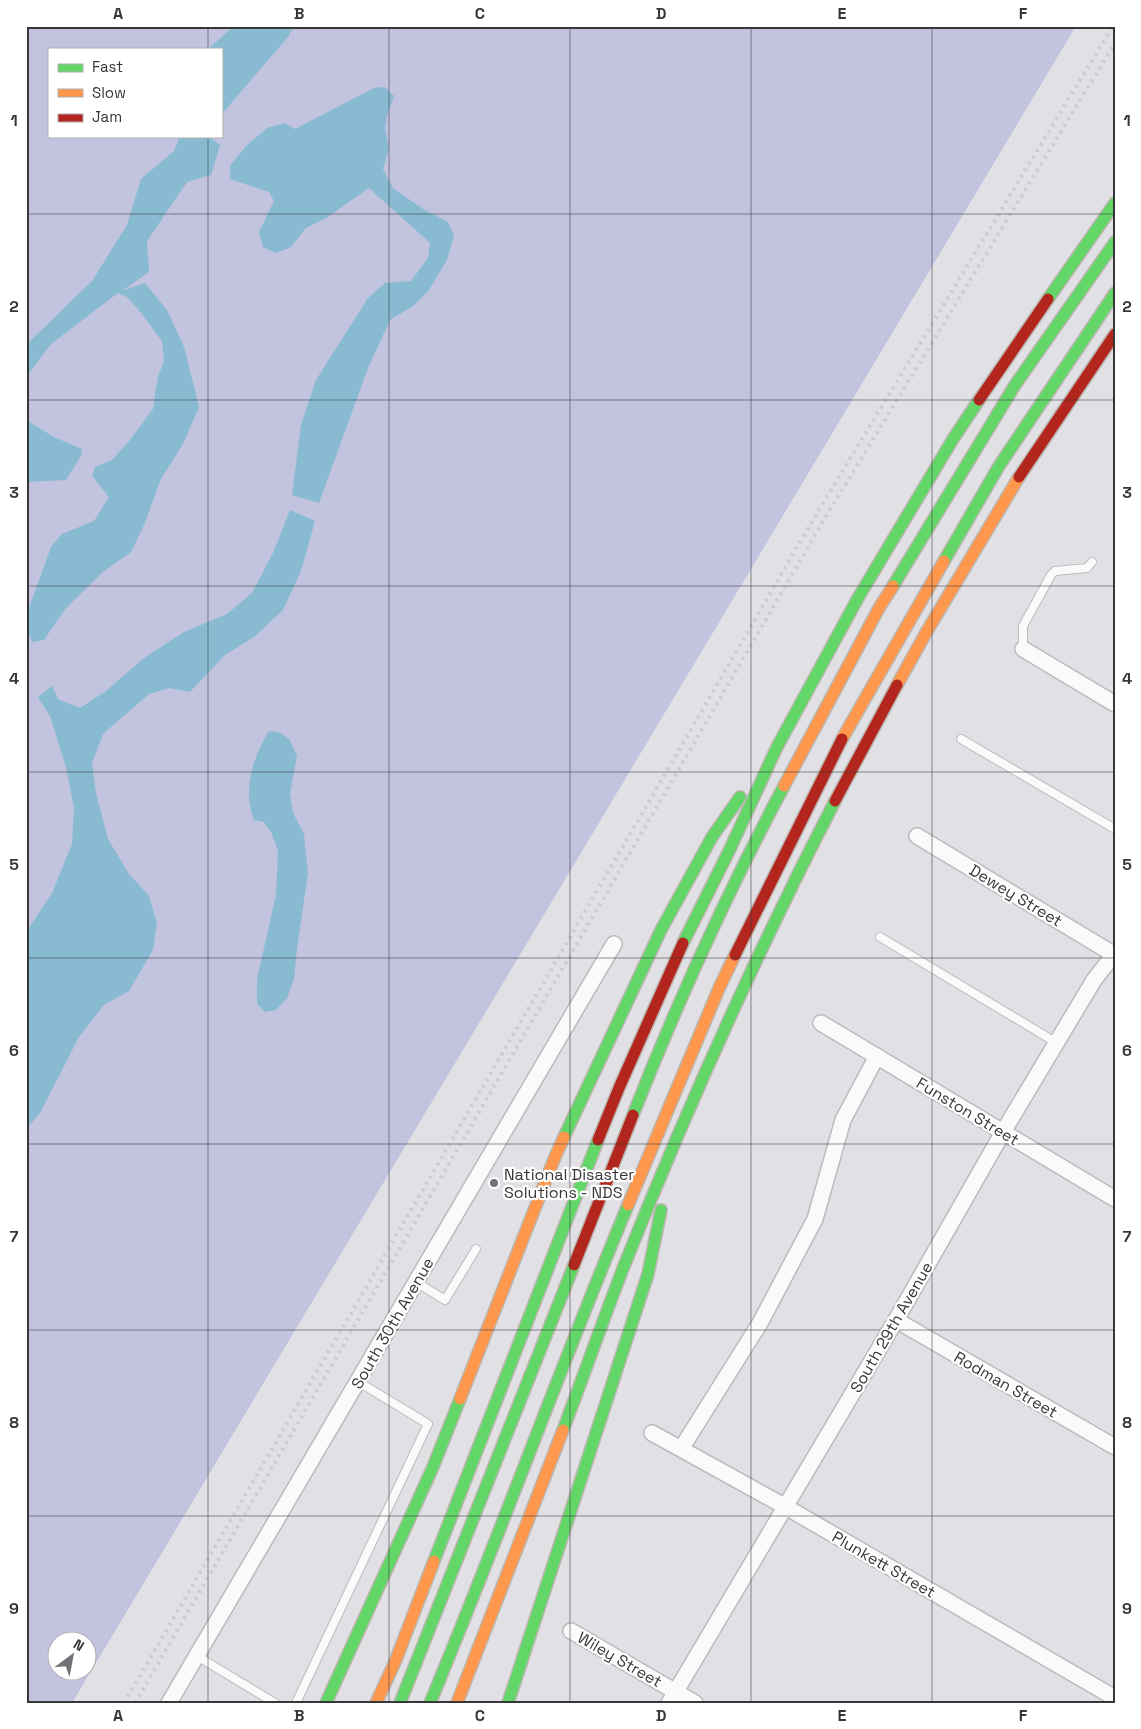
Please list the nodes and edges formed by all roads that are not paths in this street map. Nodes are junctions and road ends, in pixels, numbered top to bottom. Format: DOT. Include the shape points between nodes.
graph roads {
  1 [pos="1115,203"];
  2 [pos="1115,242"];
  3 [pos="1115,293"];
  4 [pos="1115,334"];
  5 [pos="1092,562"];
  6 [pos="1023,649"];
  7 [pos="1115,704"];
  8 [pos="961,739"];
  9 [pos="777,747"];
  10 [pos="1115,829"];
  11 [pos="917,836"];
  12 [pos="880,937"];
  13 [pos="614,944"];
  14 [pos="1114,954"];
  15 [pos="821,1023"];
  16 [pos="1057,1043"];
  17 [pos="877,1056"];
  18 [pos="1003,1132"];
  19 [pos="672,1152"];
  20 [pos="1115,1198"];
  21 [pos="476,1249"];
  22 [pos="416,1282"];
  23 [pos="896,1320"];
  24 [pos="358,1381"];
  25 [pos="652,1433"];
  26 [pos="1115,1447"];
  27 [pos="681,1449"];
  28 [pos="786,1507"];
  29 [pos="571,1631"];
  30 [pos="197,1656"];
  31 [pos="673,1697"];
  32 [pos="1115,1698"];
  33 [pos="169,1703"];
  34 [pos="275,1703"];
  35 [pos="296,1703"];
  36 [pos="326,1703"];
  37 [pos="376,1703"];
  38 [pos="400,1703"];
  39 [pos="430,1703"];
  40 [pos="457,1703"];
  41 [pos="508,1703"];
  42 [pos="695,1703"];
  1 -- 9 [label="highway" via="953,439 858,598"];
  2 -- 38 [label="highway" via="1015,385 879,608 758,836 664,1037"];
  3 -- 39 [label="highway" via="999,466 842,738 720,986 587,1304"];
  4 -- 19 [label="highway" via="1017,481 926,631 794,881"];
  5 -- 6 [label="lane" via="1087,568 1055,571 1051,575 1023,626"];
  6 -- 7 [label="street"];
  8 -- 10 [label="lane"];
  9 -- 36 [label="highway" via="712,837 661,930 612,1031 555,1157 433,1467"];
  9 -- 37 [label="highway" via="680,950 619,1088 395,1662"];
  11 -- 14 [label="street, Dewey Street"];
  12 -- 16 [label="lane"];
  13 -- 22 [label="street, South 30th Avenue"];
  14 -- 16 [label="street, South 29th Avenue" via="1094,980"];
  15 -- 17 [label="street, Funston Street"];
  16 -- 18 [label="street, South 29th Avenue"];
  17 -- 18 [label="street, Funston Street"];
  17 -- 27 [label="street" via="843,1120 815,1220 760,1323"];
  18 -- 20 [label="street, Funston Street"];
  18 -- 23 [label="street, South 29th Avenue"];
  19 -- 40 [label="highway" via="624,1267"];
  19 -- 41 [label="highway" via="648,1274"];
  21 -- 22 [label="lane" via="445,1300"];
  22 -- 24 [label="street, South 30th Avenue"];
  23 -- 26 [label="street, Rodman Street"];
  23 -- 28 [label="street, South 29th Avenue"];
  24 -- 30 [label="street, South 30th Avenue"];
  24 -- 35 [label="lane" via="428,1424"];
  25 -- 27 [label="street, Plunkett Street"];
  27 -- 28 [label="street, Plunkett Street"];
  28 -- 31 [label="street, South 29th Avenue"];
  28 -- 32 [label="street, Plunkett Street"];
  29 -- 31 [label="street, Wiley Street"];
  30 -- 33 [label="street, South 30th Avenue"];
  30 -- 34 [label="lane"];
  31 -- 42 [label="street, Wiley Street"];
}
